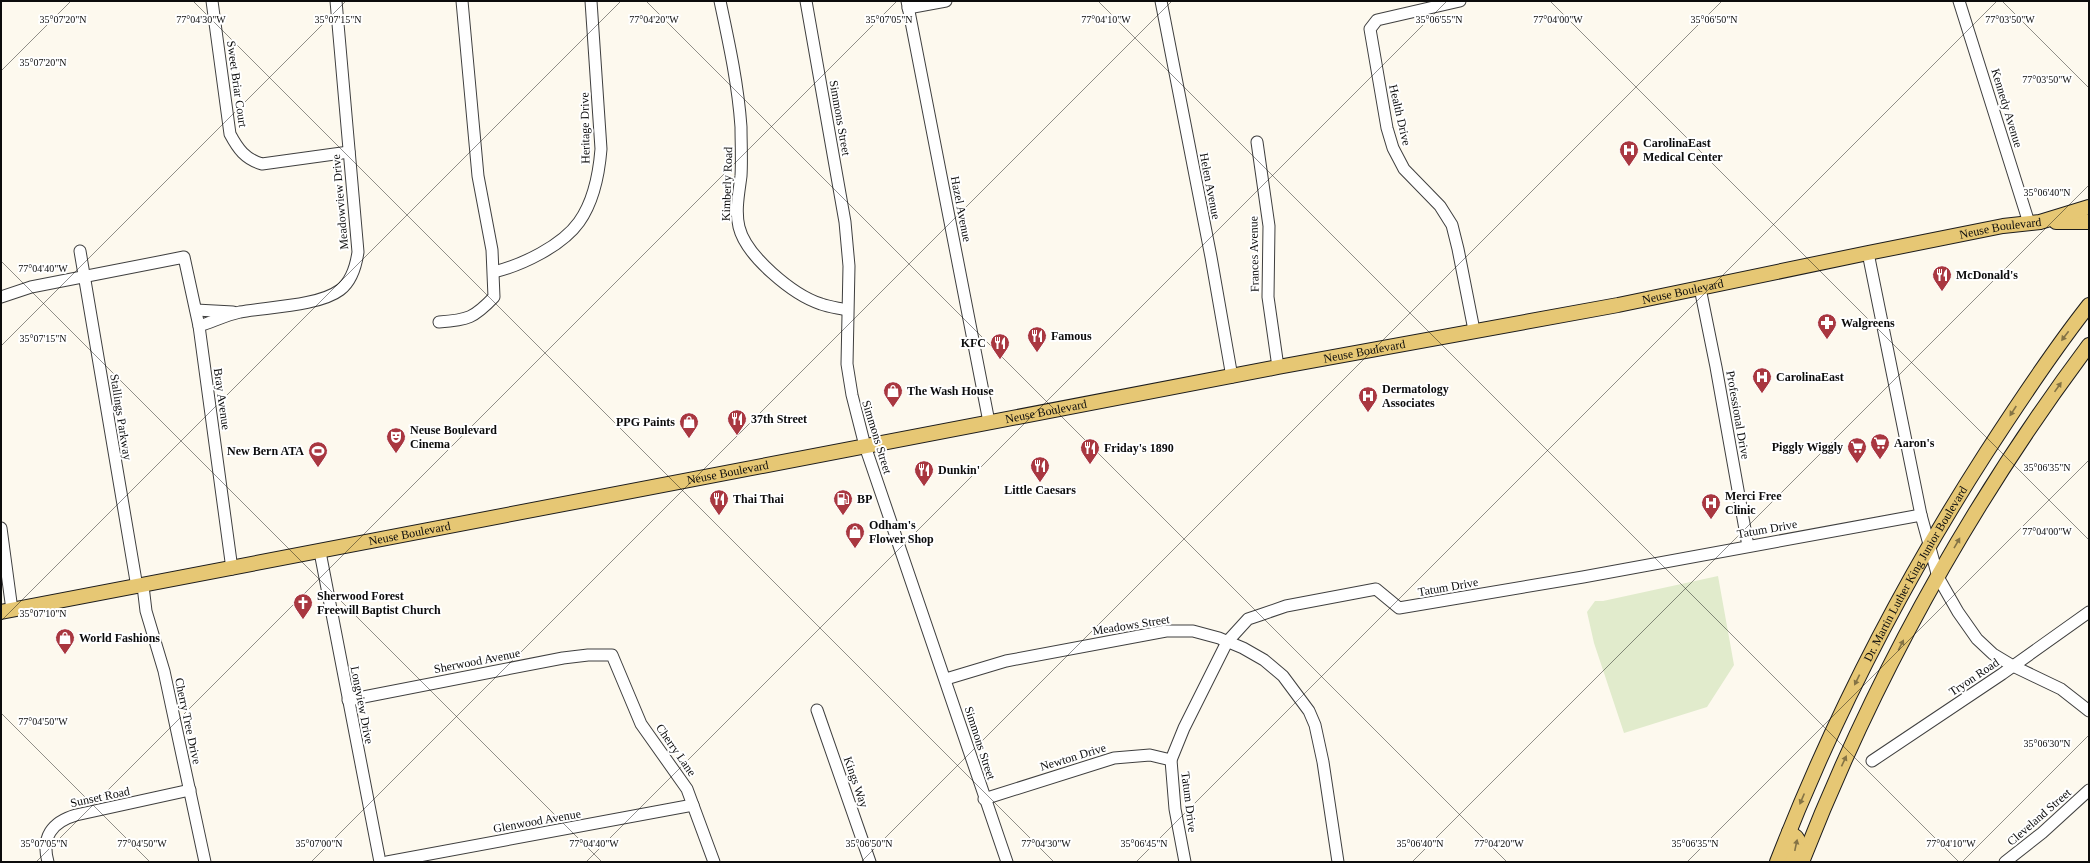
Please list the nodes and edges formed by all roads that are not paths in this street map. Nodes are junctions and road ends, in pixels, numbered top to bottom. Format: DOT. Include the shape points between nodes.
graph roads {
  1 [pos="212,1"];
  2 [pos="336,1"];
  3 [pos="462,1"];
  4 [pos="591,1"];
  5 [pos="720,1"];
  6 [pos="806,1"];
  7 [pos="946,1"];
  8 [pos="1161,1"];
  9 [pos="1460,1"];
  10 [pos="1959,1"];
  11 [pos="908,4"];
  12 [pos="1257,142"];
  13 [pos="349,152"];
  14 [pos="2089,207"];
  15 [pos="2089,222"];
  16 [pos="2034,223"];
  17 [pos="80,251"];
  18 [pos="1868,253"];
  19 [pos="494,272"];
  20 [pos="85,276"];
  21 [pos="1700,288"];
  22 [pos="1,297"];
  23 [pos="2089,305"];
  24 [pos="196,310"];
  25 [pos="848,310"];
  26 [pos="238,312"];
  27 [pos="439,322"];
  28 [pos="199,326"];
  29 [pos="1474,330"];
  30 [pos="2089,345"];
  31 [pos="1278,366"];
  32 [pos="1232,377"];
  33 [pos="989,422"];
  34 [pos="865,446"];
  35 [pos="1921,515"];
  36 [pos="1,528"];
  37 [pos="1929,545"];
  38 [pos="1748,546"];
  39 [pos="320,552"];
  40 [pos="232,569"];
  41 [pos="1938,577"];
  42 [pos="140,587"];
  43 [pos="6,611"];
  44 [pos="2089,612"];
  45 [pos="1227,642"];
  46 [pos="612,655"];
  47 [pos="2013,666"];
  48 [pos="946,679"];
  49 [pos="348,700"];
  50 [pos="816,710"];
  51 [pos="2089,711"];
  52 [pos="1171,760"];
  53 [pos="1872,761"];
  54 [pos="190,790"];
  55 [pos="2089,790"];
  56 [pos="984,799"];
  57 [pos="693,805"];
  58 [pos="1789,832"];
  59 [pos="48,862"];
  60 [pos="204,862"];
  61 [pos="380,862"];
  62 [pos="386,862"];
  63 [pos="714,862"];
  64 [pos="870,862"];
  65 [pos="1007,862"];
  66 [pos="1184,862"];
  67 [pos="1338,862"];
  68 [pos="1777,862"];
  69 [pos="1791,862"];
  70 [pos="1802,862"];
  71 [pos="2005,862"];
  1 -- 13 [label="street, Sweet Briar Court" via="230,134 238,148 250,160 262,164"];
  2 -- 13 [label="street, Meadowview Drive"];
  3 -- 19 [label="street" via="478,176"];
  4 -- 19 [label="street, Heritage Drive" via="601,149 595,189 579,223 549,249"];
  5 -- 25 [label="street, Kimberly Road" via="740,119 742,146 739,227 749,249 765,266 801,295 820,304"];
  6 -- 25 [label="street, Simmons Street" via="845,222 849,266"];
  7 -- 11 [label="street"];
  8 -- 32 [label="street, Helen Avenue"];
  9 -- 29 [label="street, Health Drive" via="1376,20 1370,29 1387,128 1393,148 1404,168 1440,206 1452,226"];
  10 -- 16 [label="street, Kennedy Avenue"];
  11 -- 33 [label="street, Hazel Avenue"];
  12 -- 31 [label="street, Frances Avenue" via="1269,226 1268,297"];
  13 -- 26 [label="street, Meadowview Drive" via="358,252 356,266 349,281 328,298"];
  14 -- 16 [label="main road, Neuse Boulevard"];
  15 -- 16 [label="main road"];
  16 -- 18 [label="main road, Neuse Boulevard"];
  17 -- 20 [label="street, Stallings Parkway"];
  18 -- 21 [label="main road, Neuse Boulevard"];
  18 -- 35 [label="street"];
  19 -- 27 [label="street" via="494,297 480,311 464,320"];
  20 -- 22 [label="street" via="31,287"];
  20 -- 24 [label="street, Bray Avenue" via="184,257"];
  20 -- 42 [label="street, Stallings Parkway"];
  21 -- 29 [label="main road, Neuse Boulevard"];
  21 -- 38 [label="street, Professional Drive"];
  23 -- 37 [label="main road, Dr. Martin Luther King Junior Boulevard, one-way" via="2034,378"];
  24 -- 26 [label="street, Meadowview Drive"];
  24 -- 28 [label="street, Bray Avenue"];
  25 -- 34 [label="street, Simmons Street" via="846,345 849,381"];
  26 -- 28 [label="street, Meadowview Drive"];
  28 -- 40 [label="street, Bray Avenue"];
  29 -- 31 [label="main road, Neuse Boulevard"];
  41 -- 30 [label="main road, Dr. Martin Luther King Junior Boulevard, one-way" via="2008,461"];
  31 -- 32 [label="main road, Neuse Boulevard"];
  32 -- 33 [label="main road, Neuse Boulevard"];
  33 -- 34 [label="main road, Neuse Boulevard"];
  34 -- 39 [label="main road, Neuse Boulevard"];
  34 -- 48 [label="street, Simmons Street"];
  35 -- 37 [label="street"];
  35 -- 38 [label="street, Tatum Drive"];
  36 -- 43 [label="street"];
  37 -- 41 [label="street"];
  37 -- 58 [label="main road, Dr. Martin Luther King Junior Boulevard, one-way" via="1856,681"];
  38 -- 45 [label="street, Tatum Drive" via="1399,608 1376,589 1286,606 1248,619"];
  39 -- 40 [label="main road, Neuse Boulevard"];
  39 -- 49 [label="street, Longview Drive"];
  40 -- 42 [label="main road, Neuse Boulevard"];
  41 -- 47 [label="street" via="1977,639 1992,654"];
  70 -- 41 [label="main road, Dr. Martin Luther King Junior Boulevard, one-way" via="1833,785 1869,707"];
  42 -- 43 [label="main road, Neuse Boulevard"];
  42 -- 54 [label="street, Cherry Tree Drive" via="164,671"];
  44 -- 47 [label="street, Tryon Road"];
  45 -- 48 [label="street, Meadows Street" via="1193,631 1166,631 1006,661"];
  45 -- 52 [label="street, Tatum Drive"];
  45 -- 67 [label="street, Meadows Street" via="1264,660 1283,676 1309,711 1315,725 1323,762"];
  46 -- 49 [label="street, Sherwood Avenue" via="563,658"];
  46 -- 57 [label="street, Cherry Lane" via="642,724 676,771"];
  47 -- 51 [label="street" via="2061,689"];
  47 -- 53 [label="street, Tryon Road"];
  48 -- 56 [label="street, Simmons Street"];
  49 -- 61 [label="street, Longview Drive"];
  50 -- 64 [label="street, Kings Way"];
  52 -- 56 [label="street, Newton Drive" via="1150,755 1114,758"];
  52 -- 66 [label="street, Tatum Drive" via="1175,809"];
  54 -- 59 [label="street, Sunset Road" via="61,820 49,834 46,846"];
  54 -- 60 [label="street, Cherry Tree Drive"];
  55 -- 71 [label="street, Cleveland Street" via="2042,833"];
  56 -- 65 [label="street, Simmons Street"];
  57 -- 62 [label="street, Glenwood Avenue"];
  57 -- 63 [label="street, Cherry Lane"];
  58 -- 68 [label="main road, Dr. Martin Luther King Junior Boulevard"];
  69 -- 58 [label="main road, one-way" via="1798,840"];
}
